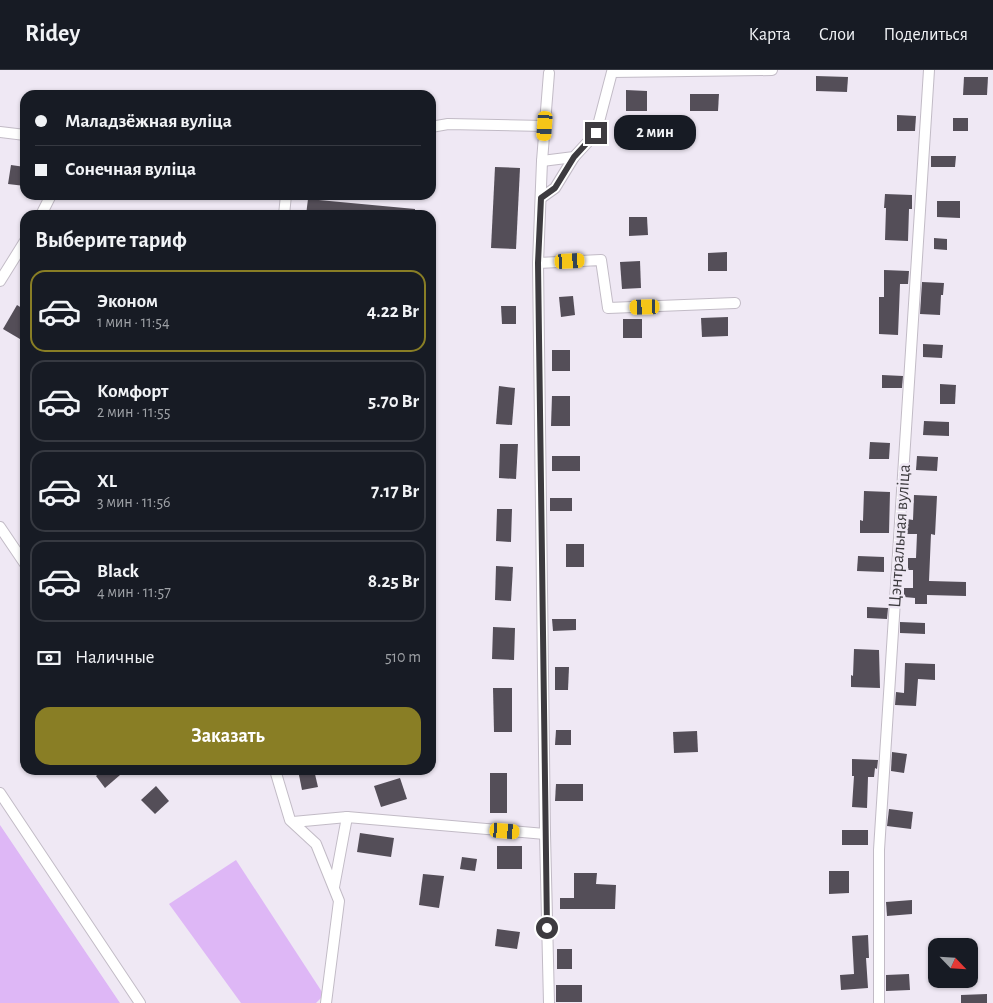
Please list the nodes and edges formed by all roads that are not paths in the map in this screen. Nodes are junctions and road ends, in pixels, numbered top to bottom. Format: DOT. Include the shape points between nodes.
graph roads {
  1 [pos="772,70"];
  2 [pos="929,70"];
  3 [pos="549,73"];
  4 [pos="436,126"];
  5 [pos="545,126"];
  6 [pos="0,132"];
  7 [pos="20,134"];
  8 [pos="574,157"];
  9 [pos="542,161"];
  10 [pos="541,198"];
  11 [pos="20,249"];
  12 [pos="538,263"];
  13 [pos="0,281"];
  14 [pos="735,303"];
  15 [pos="0,527"];
  16 [pos="20,557"];
  17 [pos="276,775"];
  18 [pos="0,792"];
  19 [pos="347,817"];
  20 [pos="293,822"];
  21 [pos="545,834"];
  22 [pos="334,887"];
  23 [pos="140,1003"];
  24 [pos="326,1003"];
  25 [pos="549,1003"];
  26 [pos="879,1003"];
  1 -- 8 [label="street" via="612,72 596,133"];
  2 -- 26 [label="street, Цэнтральная вуліца" via="879,850"];
  3 -- 5 [label="street"];
  4 -- 5 [label="street"];
  5 -- 9 [label="street"];
  6 -- 7 [label="street"];
  8 -- 9 [label="street"];
  8 -- 10 [label="street" via="555,188"];
  9 -- 10 [label="street"];
  10 -- 12 [label="street"];
  11 -- 13 [label="street"];
  12 -- 14 [label="street" via="601,260 608,308"];
  12 -- 21 [label="street"];
  15 -- 16 [label="street"];
  17 -- 20 [label="street"];
  18 -- 23 [label="street"];
  19 -- 20 [label="street"];
  19 -- 21 [label="street"];
  19 -- 22 [label="street"];
  20 -- 22 [label="street" via="316,844"];
  21 -- 25 [label="street"];
  22 -- 24 [label="street" via="340,900"];
}
